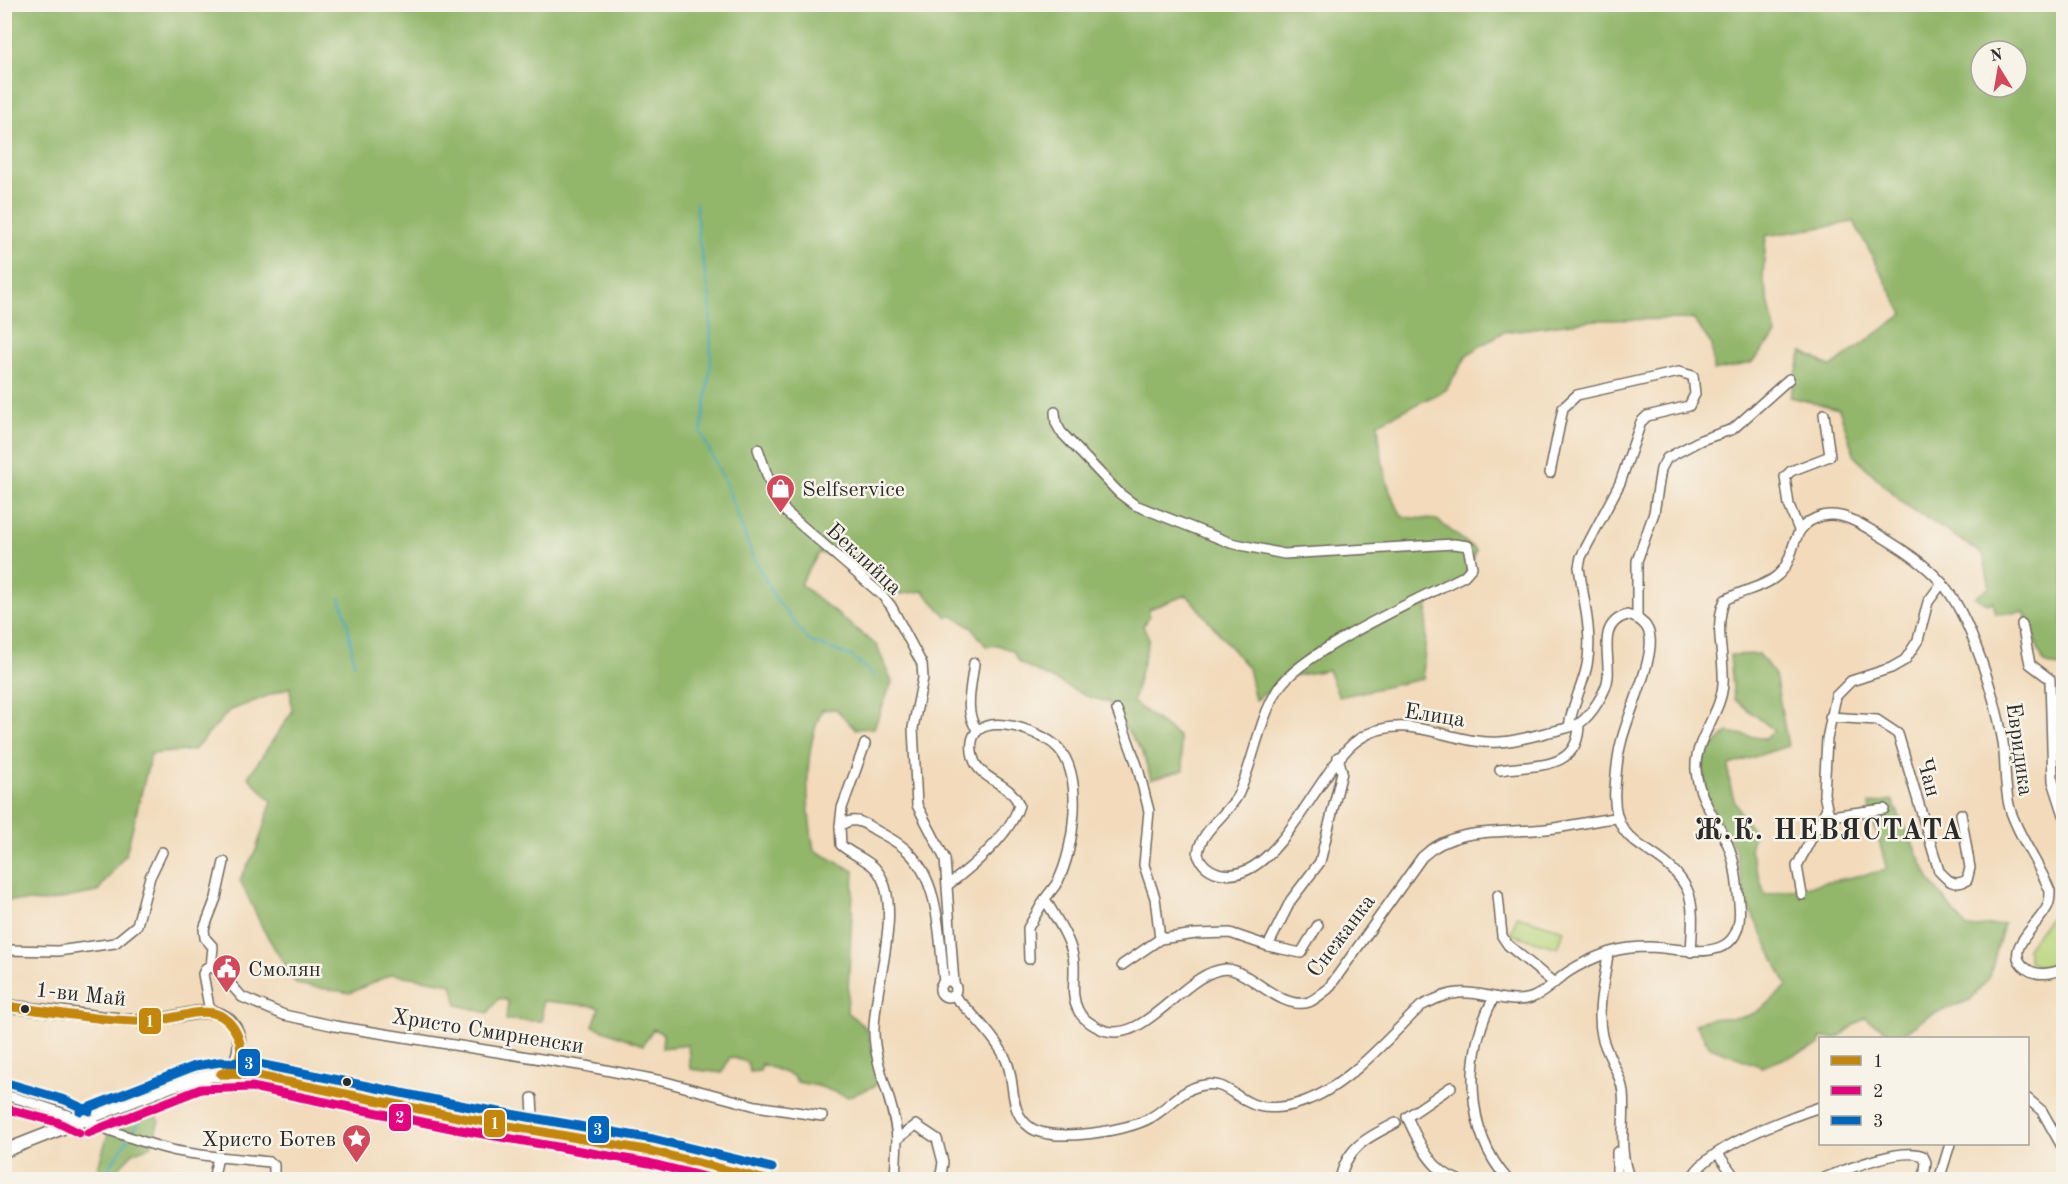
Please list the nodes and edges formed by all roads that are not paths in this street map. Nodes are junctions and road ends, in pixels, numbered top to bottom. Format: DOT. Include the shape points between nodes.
graph roads {
  1 [pos="1789,378"];
  2 [pos="1055,412"];
  3 [pos="1824,414"];
  4 [pos="758,449"];
  5 [pos="1550,473"];
  6 [pos="1799,530"];
  7 [pos="1942,584"];
  8 [pos="1637,617"];
  9 [pos="2022,624"];
  10 [pos="974,663"];
  11 [pos="1117,710"];
  12 [pos="1830,717"];
  13 [pos="1579,724"];
  14 [pos="1569,727"];
  15 [pos="977,729"];
  16 [pos="865,744"];
  17 [pos="1338,757"];
  18 [pos="1500,770"];
  19 [pos="1827,808"];
  20 [pos="1884,809"];
  21 [pos="1961,814"];
  22 [pos="2064,815"];
  23 [pos="1616,818"];
  24 [pos="840,826"];
  25 [pos="162,852"];
  26 [pos="224,862"];
  27 [pos="948,885"];
  28 [pos="1498,895"];
  29 [pos="1802,895"];
  30 [pos="1045,899"];
  31 [pos="1318,925"];
  32 [pos="1160,939"];
  33 [pos="1268,946"];
  34 [pos="4,950"];
  35 [pos="1691,952"];
  36 [pos="1608,953"];
  37 [pos="1029,959"];
  38 [pos="1122,964"];
  39 [pos="211,967"];
  40 [pos="2064,969"];
  41 [pos="944,982"];
  42 [pos="1554,983"];
  43 [pos="954,984"];
  44 [pos="953,995"];
  45 [pos="1494,997"];
  46 [pos="4,1006"];
  47 [pos="210,1012"];
  48 [pos="239,1046"];
  49 [pos="221,1074"];
  50 [pos="253,1075"];
  51 [pos="1451,1087"];
  52 [pos="4,1095"];
  53 [pos="532,1098"];
  54 [pos="2029,1100"];
  55 [pos="1819,1108"];
  56 [pos="822,1116"];
  57 [pos="84,1122"];
  58 [pos="1396,1123"];
  59 [pos="534,1130"];
  60 [pos="1620,1137"];
  61 [pos="897,1139"];
  62 [pos="1949,1145"];
  63 [pos="2064,1150"];
  64 [pos="4,1151"];
  65 [pos="1718,1154"];
  66 [pos="218,1157"];
  67 [pos="941,1178"];
  68 [pos="213,1179"];
  69 [pos="274,1179"];
  70 [pos="769,1179"];
  71 [pos="895,1179"];
  72 [pos="1340,1179"];
  73 [pos="1458,1179"];
  74 [pos="1508,1179"];
  75 [pos="1617,1179"];
  76 [pos="1630,1179"];
  77 [pos="1691,1179"];
  78 [pos="1737,1179"];
  79 [pos="1820,1179"];
  80 [pos="1924,1179"];
  81 [pos="1939,1179"];
  1 -- 8 [label="street" via="1732,429 1667,458 1637,561"];
  2 -- 17 [label="street, Елица" via="1061,432 1119,493 1135,505 1221,540 1284,554 1468,546 1472,567 1464,576 1376,621 1303,665 1283,683 1264,717 1237,796 1202,840 1201,862 1211,871 1228,875 1243,873 1260,862 1287,834"];
  3 -- 6 [label="street" via="1830,456 1785,477 1789,505"];
  4 -- 27 [label="street, Беклийца" via="773,492 786,512 882,595 919,657 922,678 912,747 917,806 941,848"];
  5 -- 14 [label="street" via="1563,408 1577,395 1679,372 1693,376 1695,394 1689,406 1654,414 1641,422 1620,483 1581,557 1589,656 1572,705"];
  6 -- 7 [label="street, Евридика" via="1806,523 1836,514 1853,520 1922,562"];
  6 -- 35 [label="street" via="1780,574 1725,600 1718,615 1723,687 1699,748 1696,768 1699,790 1735,866 1740,915 1735,933 1724,945 1711,952"];
  7 -- 12 [label="street" via="1928,602 1918,640 1909,655 1898,665 1851,681 1836,696"];
  7 -- 40 [label="street, Евридика" via="1955,601 1994,697 2010,810 2050,891 2048,905 2024,936 2018,951 2022,965 2041,974"];
  8 -- 13 [label="street" via="1627,615 1612,623 1606,634 1608,679"];
  8 -- 23 [label="street" via="1647,626 1651,639 1621,743 1614,796"];
  9 -- 22 [label="street" via="2030,663 2050,679 2053,781"];
  10 -- 15 [label="street" via="970,711"];
  11 -- 32 [label="street" via="1149,810 1144,865 1155,898"];
  12 -- 19 [label="street"];
  12 -- 21 [label="street, Чан" via="1877,720 1898,734 1939,871 1955,883 1967,880 1970,868"];
  13 -- 14 [label="street, Елица"];
  13 -- 18 [label="street" via="1579,737 1569,756 1556,762"];
  14 -- 17 [label="street, Елица" via="1500,743 1425,728 1387,727 1358,740"];
  15 -- 27 [label="street" via="972,756 977,769 1010,792 1019,805 1001,834 968,870"];
  15 -- 30 [label="street" via="989,725 1023,729 1045,737 1065,758 1073,789 1073,825 1058,881"];
  16 -- 24 [label="street" via="842,808"];
  17 -- 33 [label="street" via="1342,772 1320,862 1291,900"];
  19 -- 20 [label="street" via="1830,816"];
  19 -- 29 [label="street" via="1797,866"];
  23 -- 30 [label="street, Снежанка" via="1523,832 1484,831 1431,848 1328,989 1308,1002 1294,1003 1241,973 1222,969 1178,995 1137,1027 1116,1031 1101,1030 1078,1011 1073,992 1074,957"];
  23 -- 35 [label="street" via="1630,839 1675,871 1688,891"];
  24 -- 41 [label="street" via="856,820 905,848 914,858 938,915"];
  24 -- 61 [label="street" via="841,844 874,867 886,890 886,955 873,1021"];
  25 -- 34 [label="street" via="150,877 137,926 115,943 58,951"];
  26 -- 39 [label="street" via="204,929 205,938 213,947"];
  27 -- 43 [label="street, Беклийца"];
  28 -- 42 [label="street" via="1502,936"];
  30 -- 37 [label="street" via="1028,928"];
  31 -- 33 [label="street" via="1301,954"];
  32 -- 33 [label="street" via="1230,933"];
  32 -- 38 [label="street"];
  35 -- 36 [label="street" via="1650,947"];
  36 -- 42 [label="street"];
  36 -- 60 [label="street" via="1599,1022 1623,1091"];
  39 -- 47 [label="street" via="203,974"];
  39 -- 56 [label="street, Христо Смирненски" via="242,997 284,1015 585,1066 756,1106"];
  41 -- 43 [label="street"];
  41 -- 44 [label="street" via="940,987 942,994"];
  42 -- 45 [label="street" via="1531,998"];
  43 -- 44 [label="street"];
  44 -- 45 [label="street" via="1007,1062 1015,1108 1025,1123 1039,1132 1070,1134 1140,1124 1182,1095 1211,1084 1228,1087 1263,1108 1308,1100 1329,1090 1421,1006 1461,993"];
  45 -- 74 [label="street" via="1485,1015 1473,1066 1473,1087 1479,1125"];
  46 -- 47 [label="street, 1-ви Май" via="143,1020"];
  47 -- 48 [label="street" via="229,1021"];
  48 -- 49 [label="street" via="238,1060"];
  48 -- 50 [label="street"];
  49 -- 50 [label="street"];
  49 -- 57 [label="street" via="173,1085"];
  50 -- 59 [label="street"];
  51 -- 73 [label="street" via="1407,1117 1440,1171"];
  52 -- 57 [label="street"];
  53 -- 59 [label="street"];
  54 -- 63 [label="street" via="2042,1111"];
  55 -- 65 [label="street" via="1767,1126"];
  57 -- 64 [label="street"];
  57 -- 66 [label="street" via="157,1146"];
  58 -- 72 [label="street" via="1353,1148"];
  59 -- 70 [label="street"];
  60 -- 75 [label="street"];
  60 -- 76 [label="street"];
  61 -- 67 [label="street" via="916,1125 937,1139 944,1162"];
  61 -- 71 [label="street"];
  62 -- 81 [label="street"];
  65 -- 77 [label="street" via="1700,1165"];
  65 -- 78 [label="street"];
  66 -- 68 [label="street"];
  66 -- 69 [label="street" via="274,1165"];
  79 -- 80 [label="street" via="1871,1161 1912,1154 1923,1156 1926,1162"];
}
